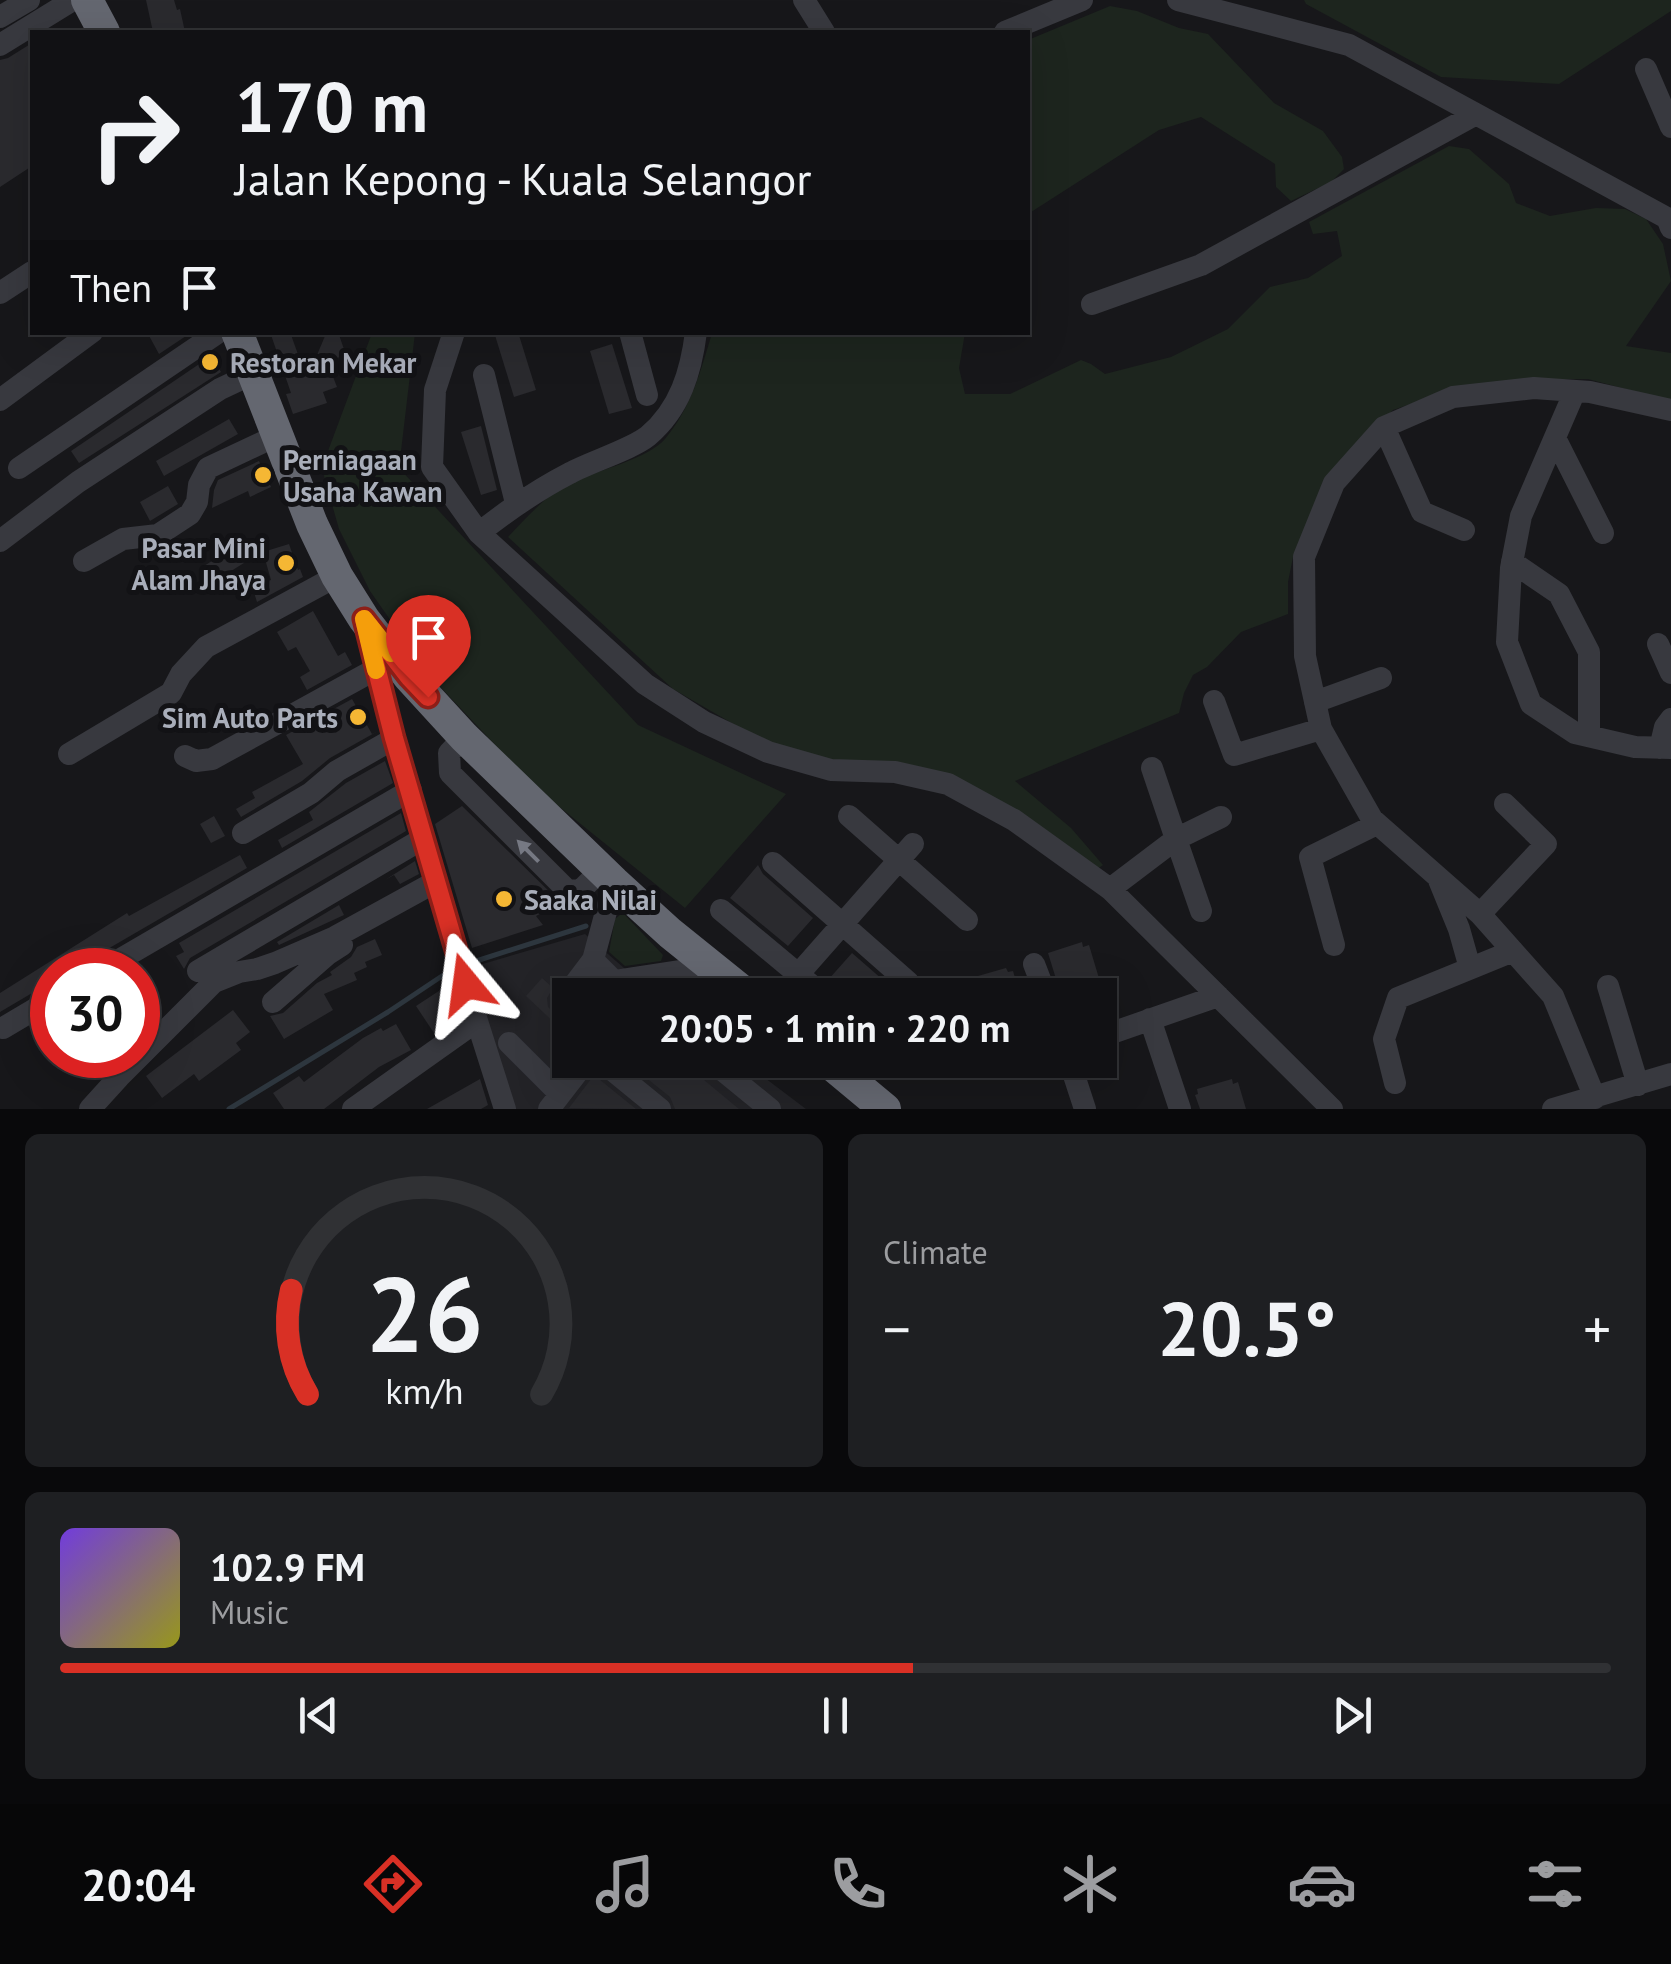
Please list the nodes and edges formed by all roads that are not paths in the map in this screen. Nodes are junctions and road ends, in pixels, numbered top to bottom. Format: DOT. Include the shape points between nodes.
graph roads {
  1 [pos="29,0"];
  2 [pos="73,0"];
  3 [pos="88,0"];
  4 [pos="804,0"];
  5 [pos="1082,0"];
  6 [pos="1178,0"];
  7 [pos="0,17"];
  8 [pos="103,30"];
  9 [pos="823,30"];
  10 [pos="1010,30"];
  11 [pos="0,45"];
  12 [pos="1646,69"];
  13 [pos="1476,114"];
  14 [pos="1671,127"];
  15 [pos="1670,219"];
  16 [pos="30,273"];
  17 [pos="0,293"];
  18 [pos="1092,304"];
  19 [pos="88,335"];
  20 [pos="215,335"];
  21 [pos="238,335"];
  22 [pos="453,335"];
  23 [pos="631,335"];
  24 [pos="696,335"];
  25 [pos="254,373"];
  26 [pos="484,376"];
  27 [pos="1575,391"];
  28 [pos="647,396"];
  29 [pos="0,400"];
  30 [pos="1671,410"];
  31 [pos="1384,426"];
  32 [pos="278,434"];
  33 [pos="1555,438"];
  34 [pos="20,468"];
  35 [pos="516,504"];
  36 [pos="1464,530"];
  37 [pos="479,533"];
  38 [pos="1604,534"];
  39 [pos="0,541"];
  40 [pos="84,561"];
  41 [pos="1512,562"];
  42 [pos="337,576"];
  43 [pos="364,619"];
  44 [pos="1658,644"];
  45 [pos="376,669"];
  46 [pos="1671,673"];
  47 [pos="1381,678"];
  48 [pos="1214,701"];
  49 [pos="1315,702"];
  50 [pos="1671,719"];
  51 [pos="1322,729"];
  52 [pos="1589,736"];
  53 [pos="394,738"];
  54 [pos="1666,748"];
  55 [pos="68,754"];
  56 [pos="185,756"];
  57 [pos="1152,768"];
  58 [pos="410,790"];
  59 [pos="1505,804"];
  60 [pos="849,816"];
  61 [pos="1221,817"];
  62 [pos="1377,824"];
  63 [pos="243,833"];
  64 [pos="424,838"];
  65 [pos="1176,839"];
  66 [pos="906,852"];
  67 [pos="773,863"];
  68 [pos="607,876"];
  69 [pos="1438,877"];
  70 [pos="437,881"];
  71 [pos="1110,889"];
  72 [pos="399,902"];
  73 [pos="721,910"];
  74 [pos="1201,911"];
  75 [pos="1480,914"];
  76 [pos="966,920"];
  77 [pos="842,924"];
  78 [pos="1334,945"];
  79 [pos="140,948"];
  80 [pos="1513,951"];
  81 [pos="593,960"];
  82 [pos="1034,964"];
  83 [pos="1470,968"];
  84 [pos="198,971"];
  85 [pos="798,974"];
  86 [pos="579,978"];
  87 [pos="607,978"];
  88 [pos="714,978"];
  89 [pos="795,978"];
  90 [pos="803,978"];
  91 [pos="903,978"];
  92 [pos="1039,978"];
  93 [pos="1608,986"];
  94 [pos="1218,996"];
  95 [pos="272,1002"];
  96 [pos="30,1012"];
  97 [pos="1150,1019"];
  98 [pos="477,1021"];
  99 [pos="3,1028"];
  100 [pos="1117,1030"];
  101 [pos="509,1043"];
  102 [pos="1671,1074"];
  103 [pos="573,1078"];
  104 [pos="622,1078"];
  105 [pos="730,1078"];
  106 [pos="848,1078"];
  107 [pos="1075,1078"];
  108 [pos="1395,1083"];
  109 [pos="1638,1084"];
  110 [pos="1595,1098"];
  111 [pos="554,1102"];
  112 [pos="762,1106"];
  113 [pos="90,1109"];
  114 [pos="352,1109"];
  115 [pos="505,1109"];
  116 [pos="660,1109"];
  117 [pos="885,1109"];
  118 [pos="1085,1109"];
  119 [pos="1180,1109"];
  120 [pos="1332,1109"];
  121 [pos="1554,1109"];
  1 -- 7 [label="street"];
  2 -- 11 [label="street"];
  3 -- 8 [label="highway"];
  4 -- 9 [label="street"];
  5 -- 10 [label="street"];
  6 -- 13 [label="street" via="1349,45"];
  12 -- 14 [label="street"];
  13 -- 15 [label="street"];
  13 -- 18 [label="street" via="1201,265"];
  16 -- 17 [label="street"];
  19 -- 29 [label="street"];
  20 -- 34 [label="street"];
  21 -- 25 [label="highway"];
  22 -- 37 [label="street" via="435,390 432,467"];
  23 -- 28 [label="street"];
  24 -- 35 [label="street" via="677,402 646,438"];
  25 -- 32 [label="highway"];
  25 -- 39 [label="street" via="93,472"];
  26 -- 35 [label="street"];
  27 -- 30 [label="street"];
  27 -- 31 [label="street" via="1453,396"];
  27 -- 33 [label="street"];
  31 -- 36 [label="street" via="1422,512"];
  31 -- 49 [label="street" via="1334,482 1304,556 1305,656"];
  32 -- 40 [label="street" via="208,468 190,514 158,535 122,539"];
  32 -- 42 [label="highway"];
  33 -- 38 [label="street"];
  33 -- 41 [label="street" via="1521,516"];
  35 -- 37 [label="street"];
  37 -- 71 [label="street" via="645,684 704,722 768,752 831,770 896,772 948,784 1014,820"];
  41 -- 52 [label="street" via="1559,594 1589,652"];
  41 -- 52 [label="street" via="1507,642 1531,704"];
  42 -- 43 [label="highway"];
  42 -- 55 [label="street" via="206,647 171,693"];
  43 -- 45 [label="street"];
  43 -- 68 [label="highway" via="464,737"];
  44 -- 46 [label="street"];
  45 -- 53 [label="street"];
  45 -- 56 [label="street" via="212,759"];
  47 -- 49 [label="street"];
  48 -- 51 [label="street" via="1234,755"];
  49 -- 51 [label="street"];
  50 -- 54 [label="street"];
  51 -- 62 [label="street"];
  52 -- 54 [label="street"];
  53 -- 58 [label="street"];
  53 -- 63 [label="street"];
  57 -- 65 [label="street"];
  58 -- 64 [label="street"];
  58 -- 79 [label="street"];
  59 -- 75 [label="street" via="1546,844"];
  60 -- 66 [label="street"];
  61 -- 65 [label="street"];
  62 -- 69 [label="street"];
  62 -- 78 [label="street" via="1310,857"];
  64 -- 70 [label="street"];
  64 -- 84 [label="street"];
  65 -- 71 [label="street"];
  65 -- 74 [label="street"];
  66 -- 76 [label="street"];
  66 -- 77 [label="street"];
  67 -- 77 [label="street"];
  68 -- 81 [label="street"];
  68 -- 88 [label="highway"];
  69 -- 75 [label="street"];
  69 -- 83 [label="street"];
  70 -- 72 [label="street"];
  70 -- 98 [label="street"];
  71 -- 94 [label="street"];
  72 -- 95 [label="street" via="375,930 328,954"];
  72 -- 113 [label="street" via="275,963 214,982"];
  73 -- 85 [label="street"];
  75 -- 80 [label="street"];
  77 -- 85 [label="street"];
  77 -- 91 [label="street"];
  80 -- 83 [label="street"];
  80 -- 110 [label="street" via="1553,996"];
  81 -- 86 [label="street"];
  81 -- 87 [label="street"];
  82 -- 92 [label="street"];
  83 -- 108 [label="street" via="1398,998 1384,1039"];
  85 -- 89 [label="street"];
  85 -- 90 [label="street"];
  93 -- 109 [label="street"];
  94 -- 97 [label="street"];
  94 -- 120 [label="street"];
  96 -- 99 [label="street"];
  97 -- 100 [label="street"];
  97 -- 119 [label="street"];
  98 -- 114 [label="street"];
  98 -- 115 [label="street"];
  101 -- 111 [label="street"];
  102 -- 109 [label="street"];
  103 -- 111 [label="street"];
  104 -- 116 [label="street"];
  105 -- 112 [label="street"];
  106 -- 117 [label="highway"];
  107 -- 118 [label="street"];
  109 -- 110 [label="street"];
  110 -- 121 [label="street"];
}
